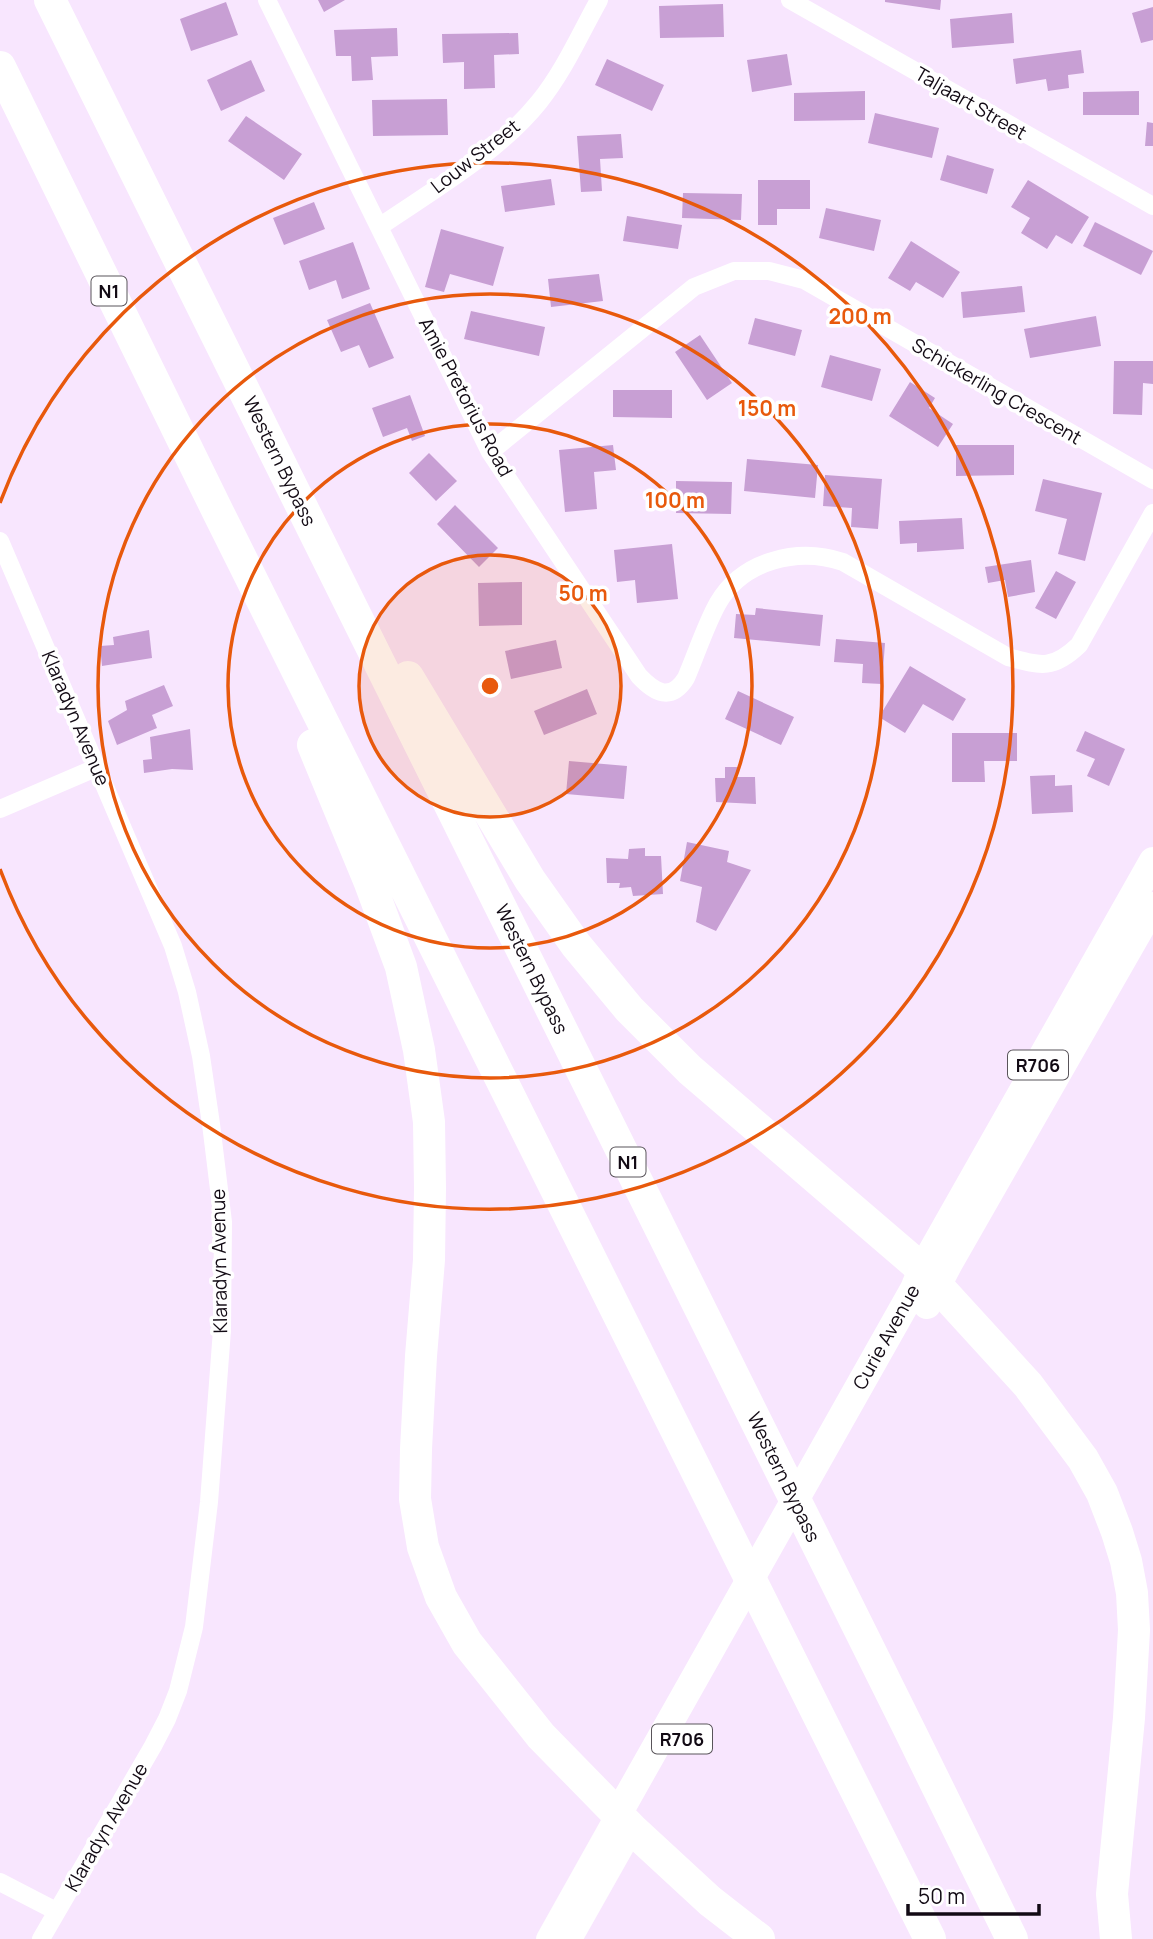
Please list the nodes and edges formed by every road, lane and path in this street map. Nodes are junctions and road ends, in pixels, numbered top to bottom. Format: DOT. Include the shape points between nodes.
graph roads {
  1 [pos="50,0"];
  2 [pos="267,0"];
  3 [pos="599,0"];
  4 [pos="790,0"];
  5 [pos="0,67"];
  6 [pos="1153,206"];
  7 [pos="379,227"];
  8 [pos="490,452"];
  9 [pos="1153,480"];
  10 [pos="1153,513"];
  11 [pos="219,514"];
  12 [pos="0,541"];
  13 [pos="324,550"];
  14 [pos="97,767"];
  15 [pos="0,809"];
  16 [pos="1153,861"];
  17 [pos="1153,906"];
  18 [pos="930,1277"];
  19 [pos="625,1821"];
  20 [pos="0,1882"];
  21 [pos="56,1911"];
  22 [pos="41,1939"];
  23 [pos="548,1939"];
  24 [pos="570,1939"];
  25 [pos="759,1939"];
  26 [pos="930,1939"];
  27 [pos="1012,1939"];
  28 [pos="1116,1939"];
  1 -- 13 [label="highway, Western Bypass / N1"];
  2 -- 7 [label="street, Amie Pretorius Road"];
  3 -- 7 [label="street, Louw Street" via="554,81 528,115 491,149"];
  4 -- 6 [label="street, Taljaart Street"];
  5 -- 11 [label="highway, N1"];
  7 -- 8 [label="street, Amie Pretorius Road"];
  8 -- 9 [label="street, Schickerling Crescent" via="694,287 734,271 769,271 804,280"];
  8 -- 10 [label="street, Amie Pretorius Road" via="639,676 649,687 663,692 679,689 718,602 731,587 759,566 792,556 842,562 1008,657 1047,664 1066,658 1080,645"];
  11 -- 19 [label="highway" via="370,883 401,967 419,1050 429,1122 430,1188 415,1499 423,1547 441,1597 467,1643 541,1737"];
  11 -- 26 [label="highway, N1"];
  12 -- 14 [label="street, Klaradyn Avenue"];
  13 -- 18 [label="highway" via="390,647 530,880 629,1009 690,1070"];
  13 -- 27 [label="highway, Western Bypass / N1"];
  14 -- 15 [label="street"];
  14 -- 21 [label="street, Klaradyn Avenue" via="173,946 187,992 223,1222 222,1330 209,1502 194,1628 182,1679 153,1746"];
  16 -- 18 [label="main road, Curie Avenue / R706"];
  17 -- 18 [label="main road, Curie Avenue / R706"];
  18 -- 19 [label="main road, Curie Avenue / R706" via="914,1289 847,1428"];
  18 -- 28 [label="highway" via="1028,1385 1083,1459 1102,1493 1126,1561 1134,1630 1112,1894"];
  19 -- 23 [label="main road, R706"];
  19 -- 24 [label="main road, R706"];
  19 -- 25 [label="highway" via="710,1901"];
  20 -- 21 [label="street"];
  21 -- 22 [label="street, Klaradyn Avenue"];
}
